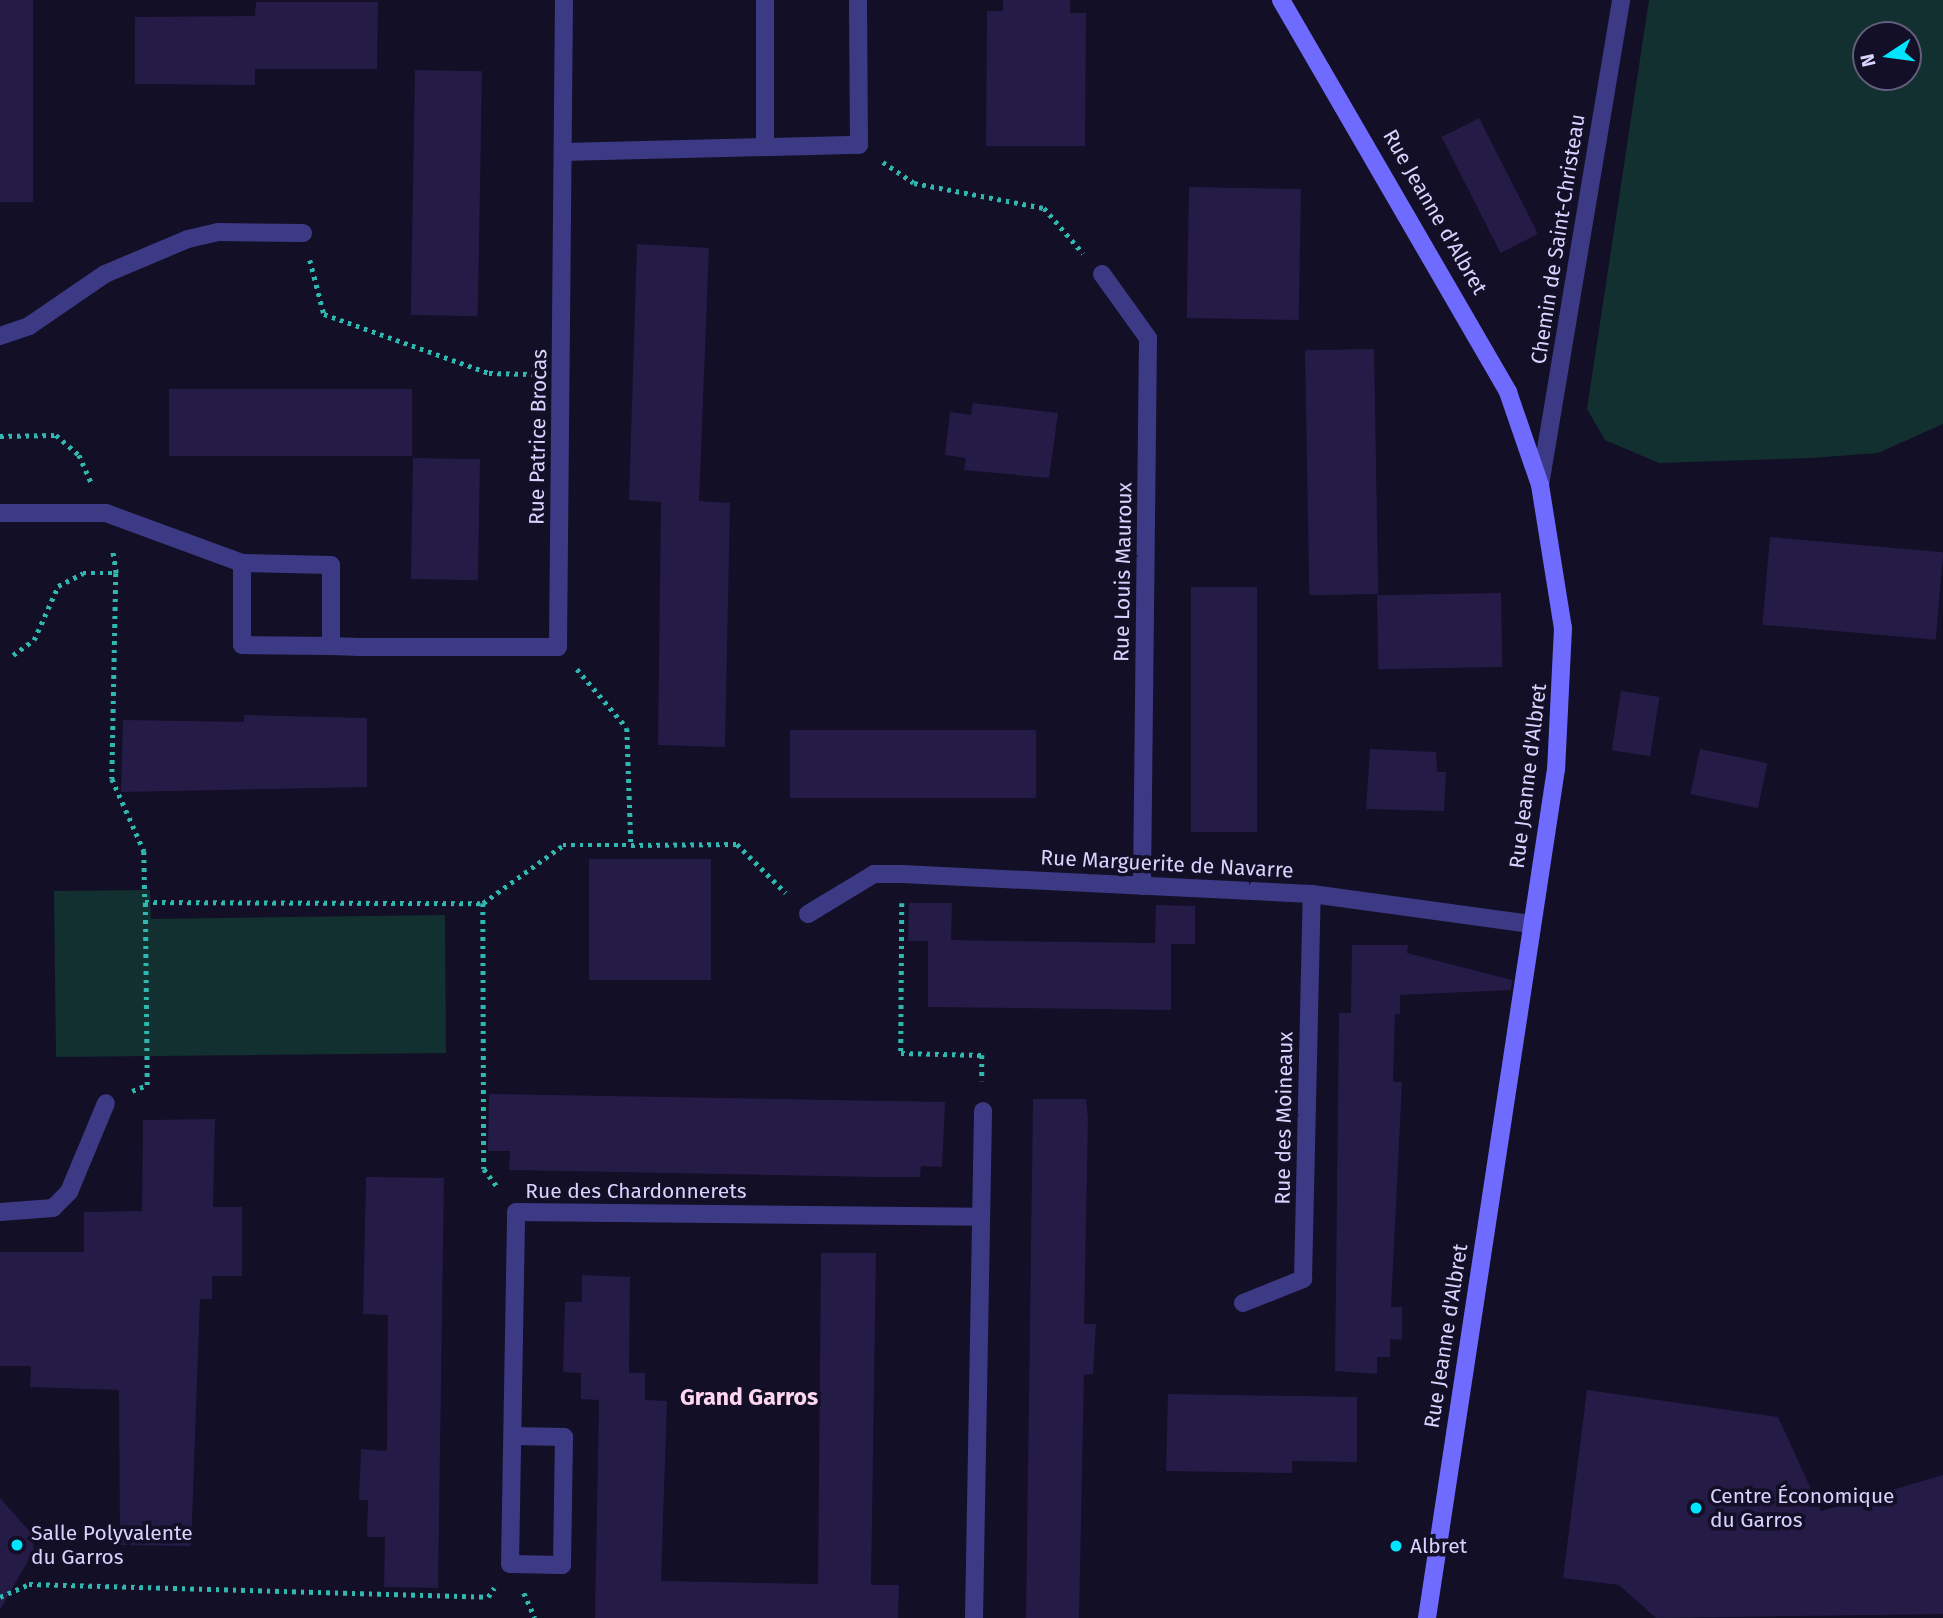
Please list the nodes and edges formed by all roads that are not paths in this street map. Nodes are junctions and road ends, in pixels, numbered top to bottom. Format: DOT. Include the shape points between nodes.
graph roads {
  1 [pos="564,0"];
  2 [pos="765,0"];
  3 [pos="858,0"];
  4 [pos="1281,0"];
  5 [pos="1621,0"];
  6 [pos="765,146"];
  7 [pos="562,152"];
  8 [pos="303,233"];
  9 [pos="1102,275"];
  10 [pos="0,336"];
  11 [pos="1540,485"];
  12 [pos="0,513"];
  13 [pos="242,563"];
  14 [pos="331,646"];
  15 [pos="1142,886"];
  16 [pos="1312,894"];
  17 [pos="808,914"];
  18 [pos="1532,924"];
  19 [pos="106,1103"];
  20 [pos="983,1111"];
  21 [pos="0,1212"];
  22 [pos="980,1217"];
  23 [pos="1244,1303"];
  24 [pos="513,1436"];
  25 [pos="974,1618"];
  26 [pos="1427,1618"];
  1 -- 7 [label="street, Rue Patrice Brocas"];
  2 -- 6 [label="street"];
  3 -- 6 [label="street" via="859,145"];
  4 -- 11 [label="street, Rue Jeanne d'Albret" via="1471,320 1508,392"];
  5 -- 11 [label="street, Chemin de Saint-Christeau"];
  6 -- 7 [label="street"];
  7 -- 14 [label="street, Rue Patrice Brocas" via="558,647"];
  8 -- 10 [label="street" via="218,232 188,239 105,274 29,326"];
  9 -- 15 [label="street, Rue Louis Mauroux" via="1149,338"];
  11 -- 18 [label="street, Rue Jeanne d'Albret" via="1555,552 1564,654 1556,769"];
  12 -- 13 [label="street" via="106,513"];
  13 -- 14 [label="street" via="331,565"];
  13 -- 14 [label="street" via="242,645"];
  15 -- 16 [label="street, Rue Marguerite de Navarre"];
  15 -- 17 [label="street, Rue Marguerite de Navarre" via="874,874"];
  16 -- 18 [label="street, Rue Marguerite de Navarre"];
  16 -- 23 [label="street, Rue des Moineaux" via="1303,1279"];
  18 -- 26 [label="street, Rue Jeanne d'Albret"];
  19 -- 21 [label="street" via="69,1192 53,1208"];
  20 -- 22 [label="street"];
  22 -- 24 [label="street, Rue des Chardonnerets" via="516,1212"];
  22 -- 25 [label="street"];
  24 -- 24 [label="street, Rue des Chardonnerets" via="564,1437 562,1565 510,1564"];
}
